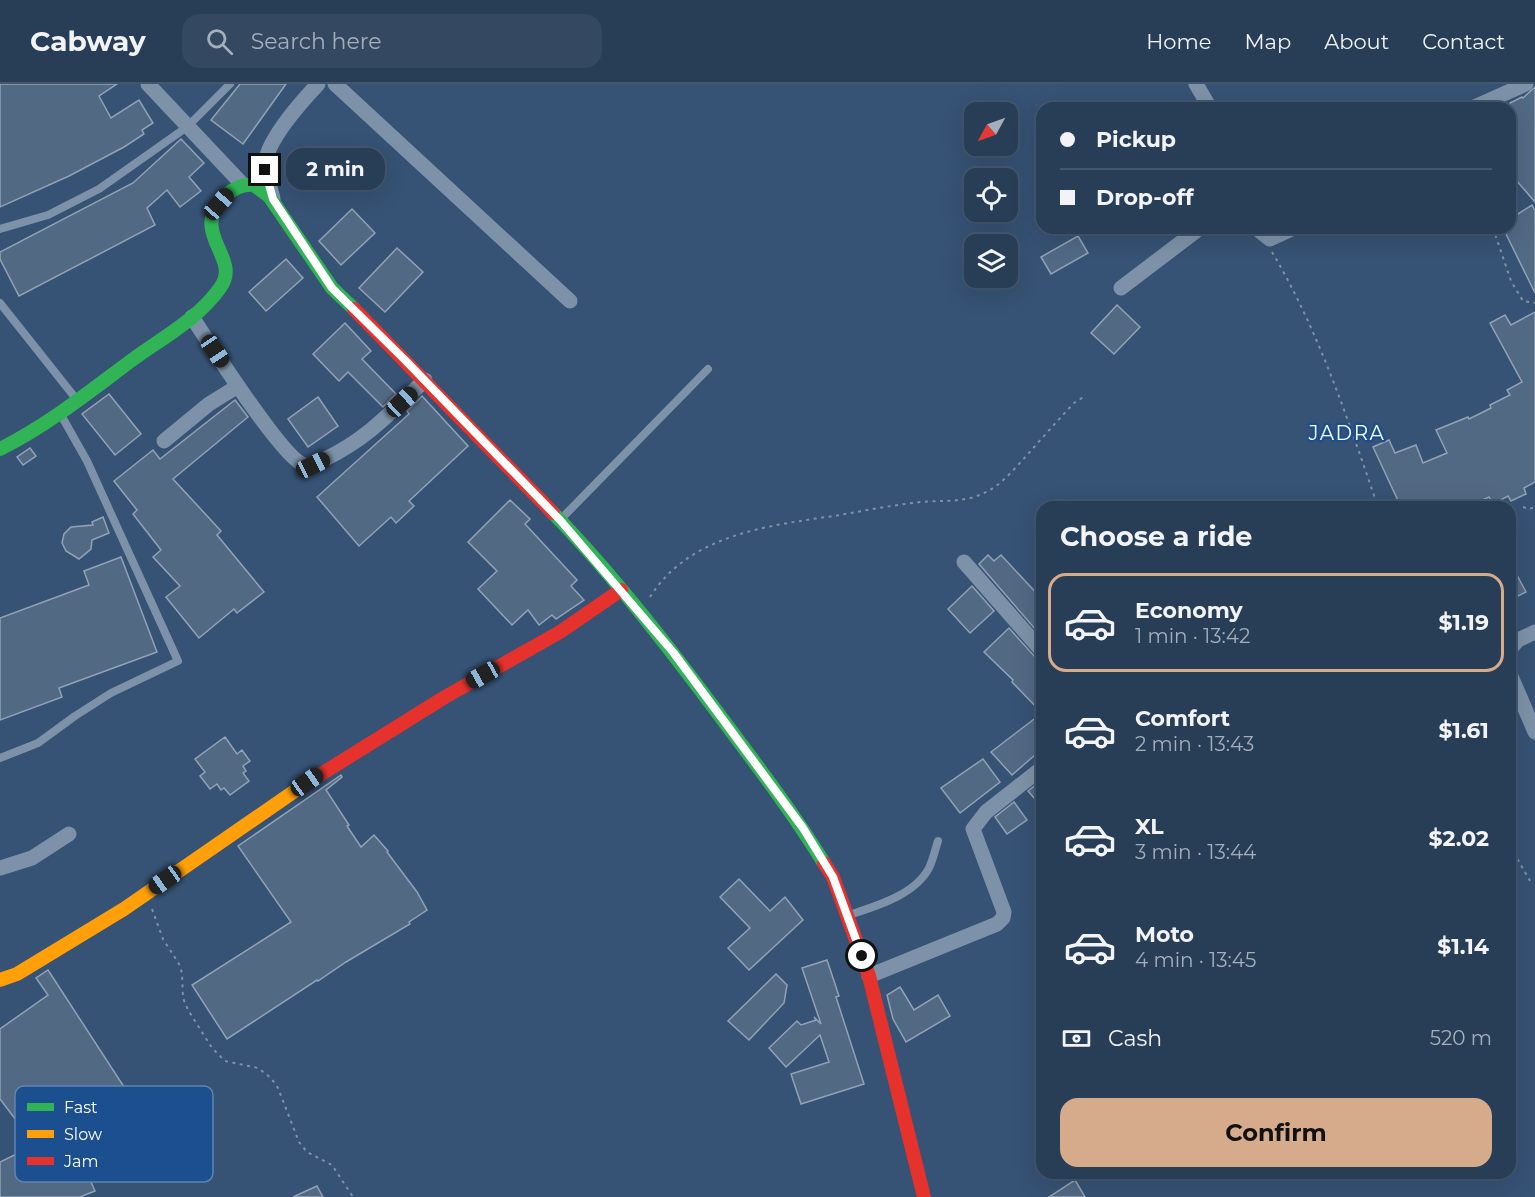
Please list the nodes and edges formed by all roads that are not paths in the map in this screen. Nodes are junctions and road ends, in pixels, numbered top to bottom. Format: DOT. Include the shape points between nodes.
graph roads {
  1 [pos="148,84"];
  2 [pos="230,84"];
  3 [pos="318,84"];
  4 [pos="335,84"];
  5 [pos="1196,84"];
  6 [pos="1526,84"];
  7 [pos="1206,102"];
  8 [pos="1486,102"];
  9 [pos="187,128"];
  10 [pos="243,185"];
  11 [pos="273,199"];
  12 [pos="0,229"];
  13 [pos="1192,234"];
  14 [pos="1264,234"];
  15 [pos="1281,234"];
  16 [pos="1121,288"];
  17 [pos="570,301"];
  18 [pos="0,303"];
  19 [pos="192,317"];
  20 [pos="708,369"];
  21 [pos="425,380"];
  22 [pos="238,386"];
  23 [pos="77,400"];
  24 [pos="60,414"];
  25 [pos="164,441"];
  26 [pos="0,449"];
  27 [pos="560,520"];
  28 [pos="964,562"];
  29 [pos="621,590"];
  30 [pos="1535,632"];
  31 [pos="1516,642"];
  32 [pos="1036,644"];
  33 [pos="1516,688"];
  34 [pos="1535,732"];
  35 [pos="0,758"];
  36 [pos="1036,773"];
  37 [pos="69,834"];
  38 [pos="938,841"];
  39 [pos="0,868"];
  40 [pos="847,915"];
  41 [pos="869,975"];
  42 [pos="0,980"];
  43 [pos="921,1196"];
  1 -- 9 [label="street"];
  2 -- 9 [label="lane"];
  3 -- 11 [label="street" via="286,121 266,159"];
  4 -- 17 [label="street"];
  5 -- 7 [label="street"];
  6 -- 8 [label="street"];
  9 -- 10 [label="street"];
  9 -- 12 [label="lane" via="74,203"];
  10 -- 11 [label="street" via="257,186"];
  10 -- 19 [label="street" via="219,204 211,224 226,267 225,278 213,298"];
  11 -- 21 [label="street" via="332,288"];
  13 -- 16 [label="street"];
  14 -- 15 [label="street" via="1270,239"];
  18 -- 23 [label="lane"];
  19 -- 22 [label="street"];
  19 -- 23 [label="street"];
  20 -- 27 [label="lane"];
  21 -- 22 [label="street" via="370,432 337,454 304,466 290,456"];
  21 -- 27 [label="street"];
  22 -- 25 [label="street" via="208,404"];
  23 -- 24 [label="street"];
  24 -- 26 [label="street"];
  24 -- 35 [label="lane" via="87,461 178,661 111,693 38,743"];
  27 -- 29 [label="street"];
  28 -- 32 [label="street"];
  29 -- 40 [label="street" via="673,652 803,828 833,877"];
  29 -- 42 [label="street" via="560,632 325,770 124,909 17,974"];
  30 -- 31 [label="street"];
  33 -- 34 [label="street"];
  36 -- 41 [label="street" via="986,812 973,829 1003,918 997,924"];
  37 -- 39 [label="street" via="32,858"];
  38 -- 40 [label="lane" via="928,869 913,887 876,906"];
  40 -- 41 [label="street"];
  41 -- 43 [label="street"];
}
